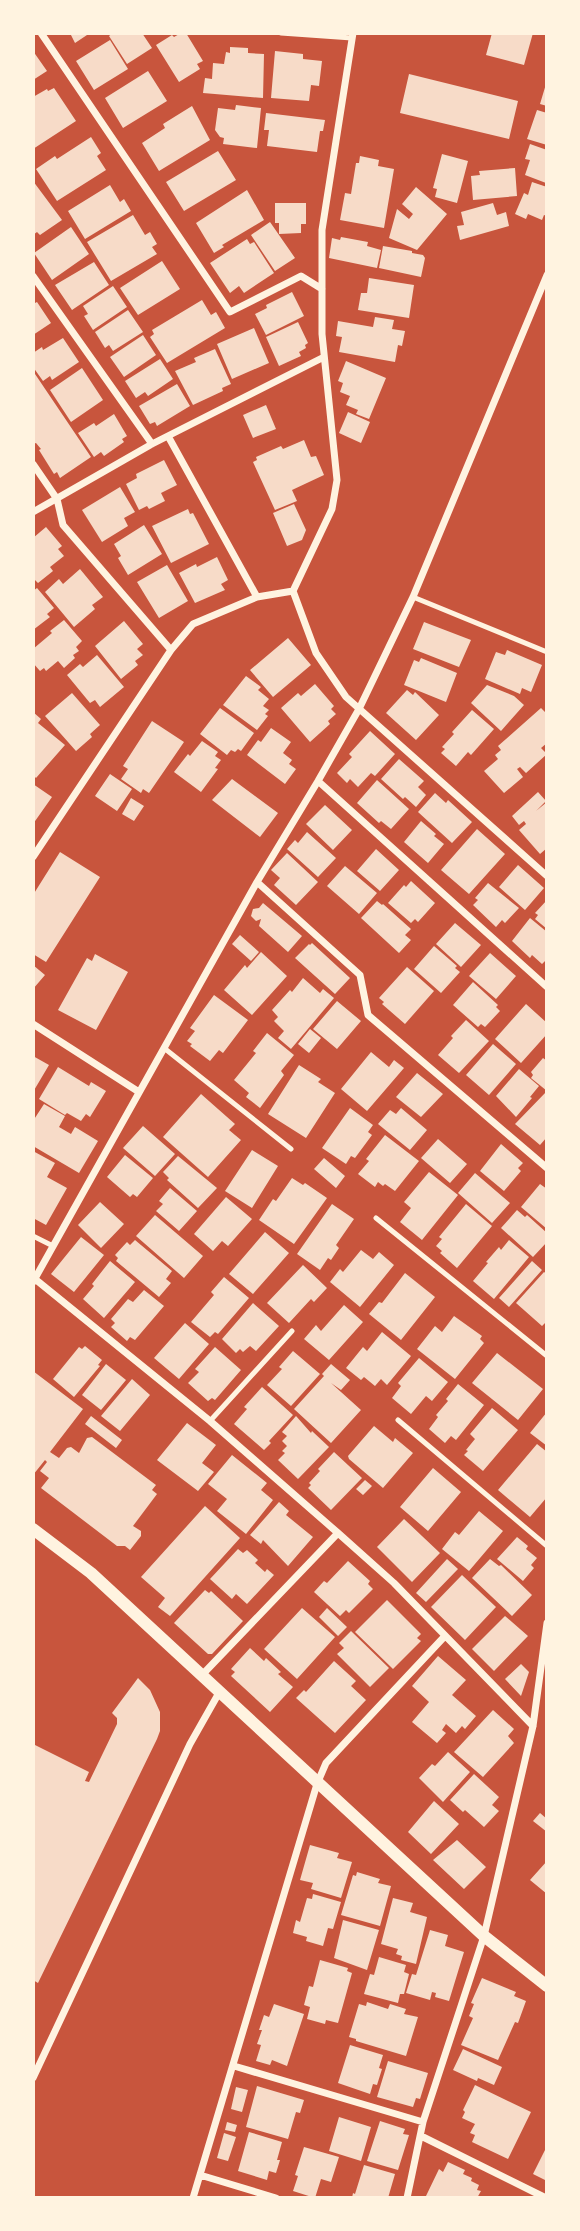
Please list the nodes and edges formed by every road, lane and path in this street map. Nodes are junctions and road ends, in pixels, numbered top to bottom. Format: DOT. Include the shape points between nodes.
graph roads {
  1 [pos="41,33"];
  2 [pos="281,33"];
  3 [pos="353,36"];
  4 [pos="547,275"];
  5 [pos="33,276"];
  6 [pos="322,289"];
  7 [pos="324,357"];
  8 [pos="168,436"];
  9 [pos="152,444"];
  10 [pos="33,464"];
  11 [pos="57,499"];
  12 [pos="33,512"];
  13 [pos="293,591"];
  14 [pos="257,597"];
  15 [pos="413,597"];
  16 [pos="171,650"];
  17 [pos="547,652"];
  18 [pos="359,709"];
  19 [pos="318,781"];
  20 [pos="33,857"];
  21 [pos="547,876"];
  22 [pos="257,881"];
  23 [pos="547,987"];
  24 [pos="33,1024"];
  25 [pos="164,1048"];
  26 [pos="139,1092"];
  27 [pos="291,1149"];
  28 [pos="547,1168"];
  29 [pos="376,1218"];
  30 [pos="33,1236"];
  31 [pos="53,1246"];
  32 [pos="34,1280"];
  33 [pos="292,1331"];
  34 [pos="547,1356"];
  35 [pos="398,1420"];
  36 [pos="211,1421"];
  37 [pos="33,1529"];
  38 [pos="338,1533"];
  39 [pos="547,1545"];
  40 [pos="547,1623"];
  41 [pos="444,1636"];
  42 [pos="202,1675"];
  43 [pos="220,1692"];
  44 [pos="533,1726"];
  45 [pos="317,1783"];
  46 [pos="484,1936"];
  47 [pos="547,1986"];
  48 [pos="234,2066"];
  49 [pos="33,2078"];
  50 [pos="423,2122"];
  51 [pos="421,2136"];
  52 [pos="200,2175"];
  53 [pos="193,2198"];
  54 [pos="276,2198"];
  55 [pos="407,2198"];
  56 [pos="546,2198"];
  1 -- 6 [label="street" via="230,312 301,276"];
  2 -- 3 [label="lane"];
  3 -- 6 [label="street" via="322,230"];
  4 -- 15 [label="street"];
  5 -- 9 [label="street"];
  6 -- 7 [label="street"];
  7 -- 8 [label="street"];
  7 -- 13 [label="street" via="337,480 332,509"];
  8 -- 9 [label="street"];
  8 -- 14 [label="street"];
  9 -- 11 [label="street"];
  10 -- 11 [label="street"];
  11 -- 12 [label="street"];
  11 -- 16 [label="street" via="63,525"];
  13 -- 14 [label="street"];
  13 -- 18 [label="street" via="316,653"];
  14 -- 16 [label="street" via="193,624"];
  15 -- 17 [label="lane"];
  15 -- 18 [label="street"];
  16 -- 20 [label="street"];
  18 -- 19 [label="street"];
  18 -- 21 [label="street"];
  19 -- 22 [label="street"];
  19 -- 23 [label="street"];
  22 -- 25 [label="street"];
  22 -- 28 [label="street" via="360,975 368,1015"];
  24 -- 26 [label="street"];
  25 -- 26 [label="street"];
  25 -- 27 [label="lane"];
  26 -- 31 [label="street"];
  29 -- 34 [label="lane"];
  30 -- 31 [label="lane"];
  31 -- 32 [label="street"];
  32 -- 36 [label="street"];
  33 -- 36 [label="lane"];
  35 -- 39 [label="lane"];
  36 -- 38 [label="street"];
  37 -- 42 [label="street" via="91,1573"];
  38 -- 41 [label="street"];
  38 -- 42 [label="street"];
  40 -- 44 [label="street"];
  41 -- 44 [label="street"];
  41 -- 45 [label="street" via="326,1763"];
  42 -- 43 [label="street"];
  43 -- 45 [label="street"];
  43 -- 49 [label="street" via="190,1744"];
  44 -- 46 [label="street"];
  45 -- 46 [label="street"];
  45 -- 48 [label="street"];
  46 -- 47 [label="street"];
  46 -- 50 [label="street"];
  48 -- 50 [label="street"];
  48 -- 52 [label="street"];
  50 -- 51 [label="street"];
  51 -- 55 [label="street"];
  51 -- 56 [label="street"];
  52 -- 53 [label="street"];
  52 -- 54 [label="street"];
}
